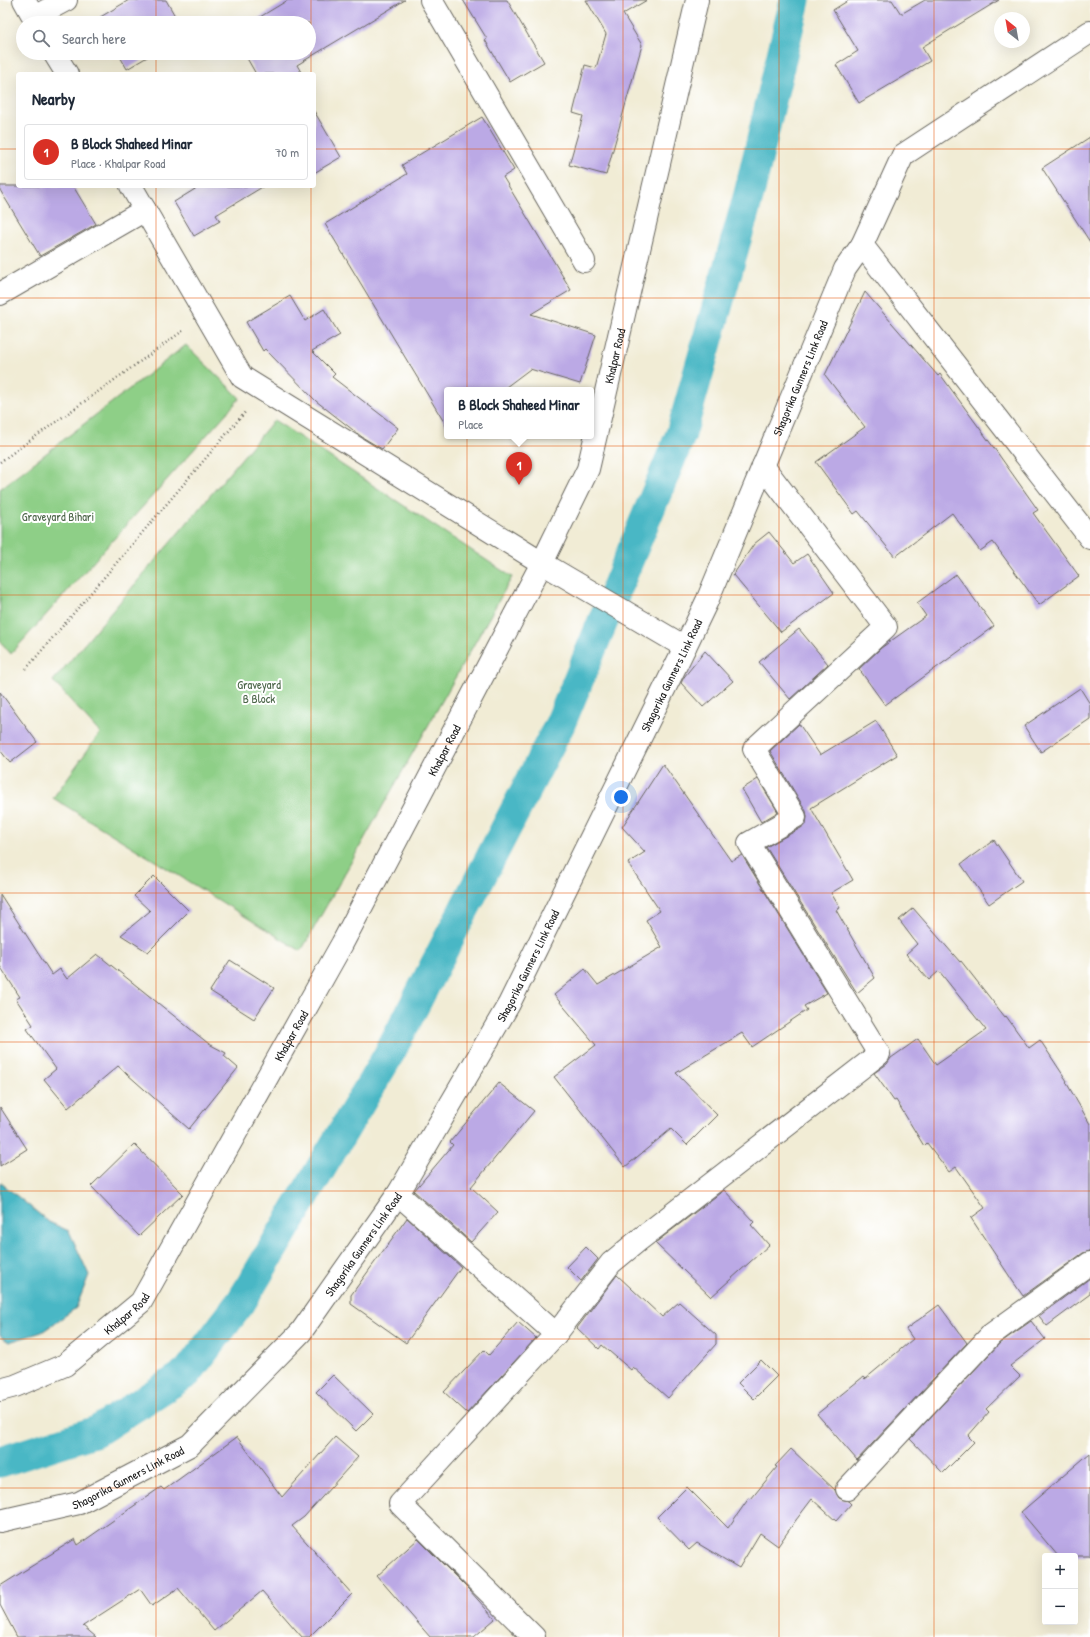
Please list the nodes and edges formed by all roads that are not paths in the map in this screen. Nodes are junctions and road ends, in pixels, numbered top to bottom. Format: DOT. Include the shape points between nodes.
graph roads {
  1 [pos="66,0"];
  2 [pos="431,0"];
  3 [pos="697,0"];
  4 [pos="31,13"];
  5 [pos="1090,32"];
  6 [pos="58,60"];
  7 [pos="65,72"];
  8 [pos="132,188"];
  9 [pos="145,210"];
  10 [pos="862,245"];
  11 [pos="584,261"];
  12 [pos="0,294"];
  13 [pos="763,466"];
  14 [pos="1090,538"];
  15 [pos="542,563"];
  16 [pos="685,647"];
  17 [pos="398,1194"];
  18 [pos="1090,1263"];
  19 [pos="556,1334"];
  20 [pos="0,1390"];
  21 [pos="847,1489"];
  22 [pos="0,1521"];
  23 [pos="534,1637"];
  1 -- 4 [label="street"];
  2 -- 11 [label="street"];
  3 -- 15 [label="street, Khalpar Road" via="588,469"];
  5 -- 10 [label="street, Shagorika Gunners Link Road" via="903,155"];
  6 -- 7 [label="street"];
  8 -- 9 [label="street"];
  9 -- 12 [label="street"];
  9 -- 15 [label="street" via="242,376"];
  10 -- 13 [label="street, Shagorika Gunners Link Road" via="845,269"];
  10 -- 14 [label="street"];
  13 -- 16 [label="street, Shagorika Gunners Link Road"];
  13 -- 19 [label="street" via="886,627 754,749 795,817 749,843 879,1054 611,1264"];
  15 -- 16 [label="street"];
  15 -- 20 [label="street, Khalpar Road" via="342,944 141,1302 65,1365"];
  16 -- 17 [label="street, Shagorika Gunners Link Road" via="509,1004"];
  17 -- 19 [label="street"];
  17 -- 22 [label="street, Shagorika Gunners Link Road" via="301,1332 190,1445 79,1503"];
  18 -- 21 [label="street" via="992,1334"];
  19 -- 23 [label="street" via="400,1504"];
}
